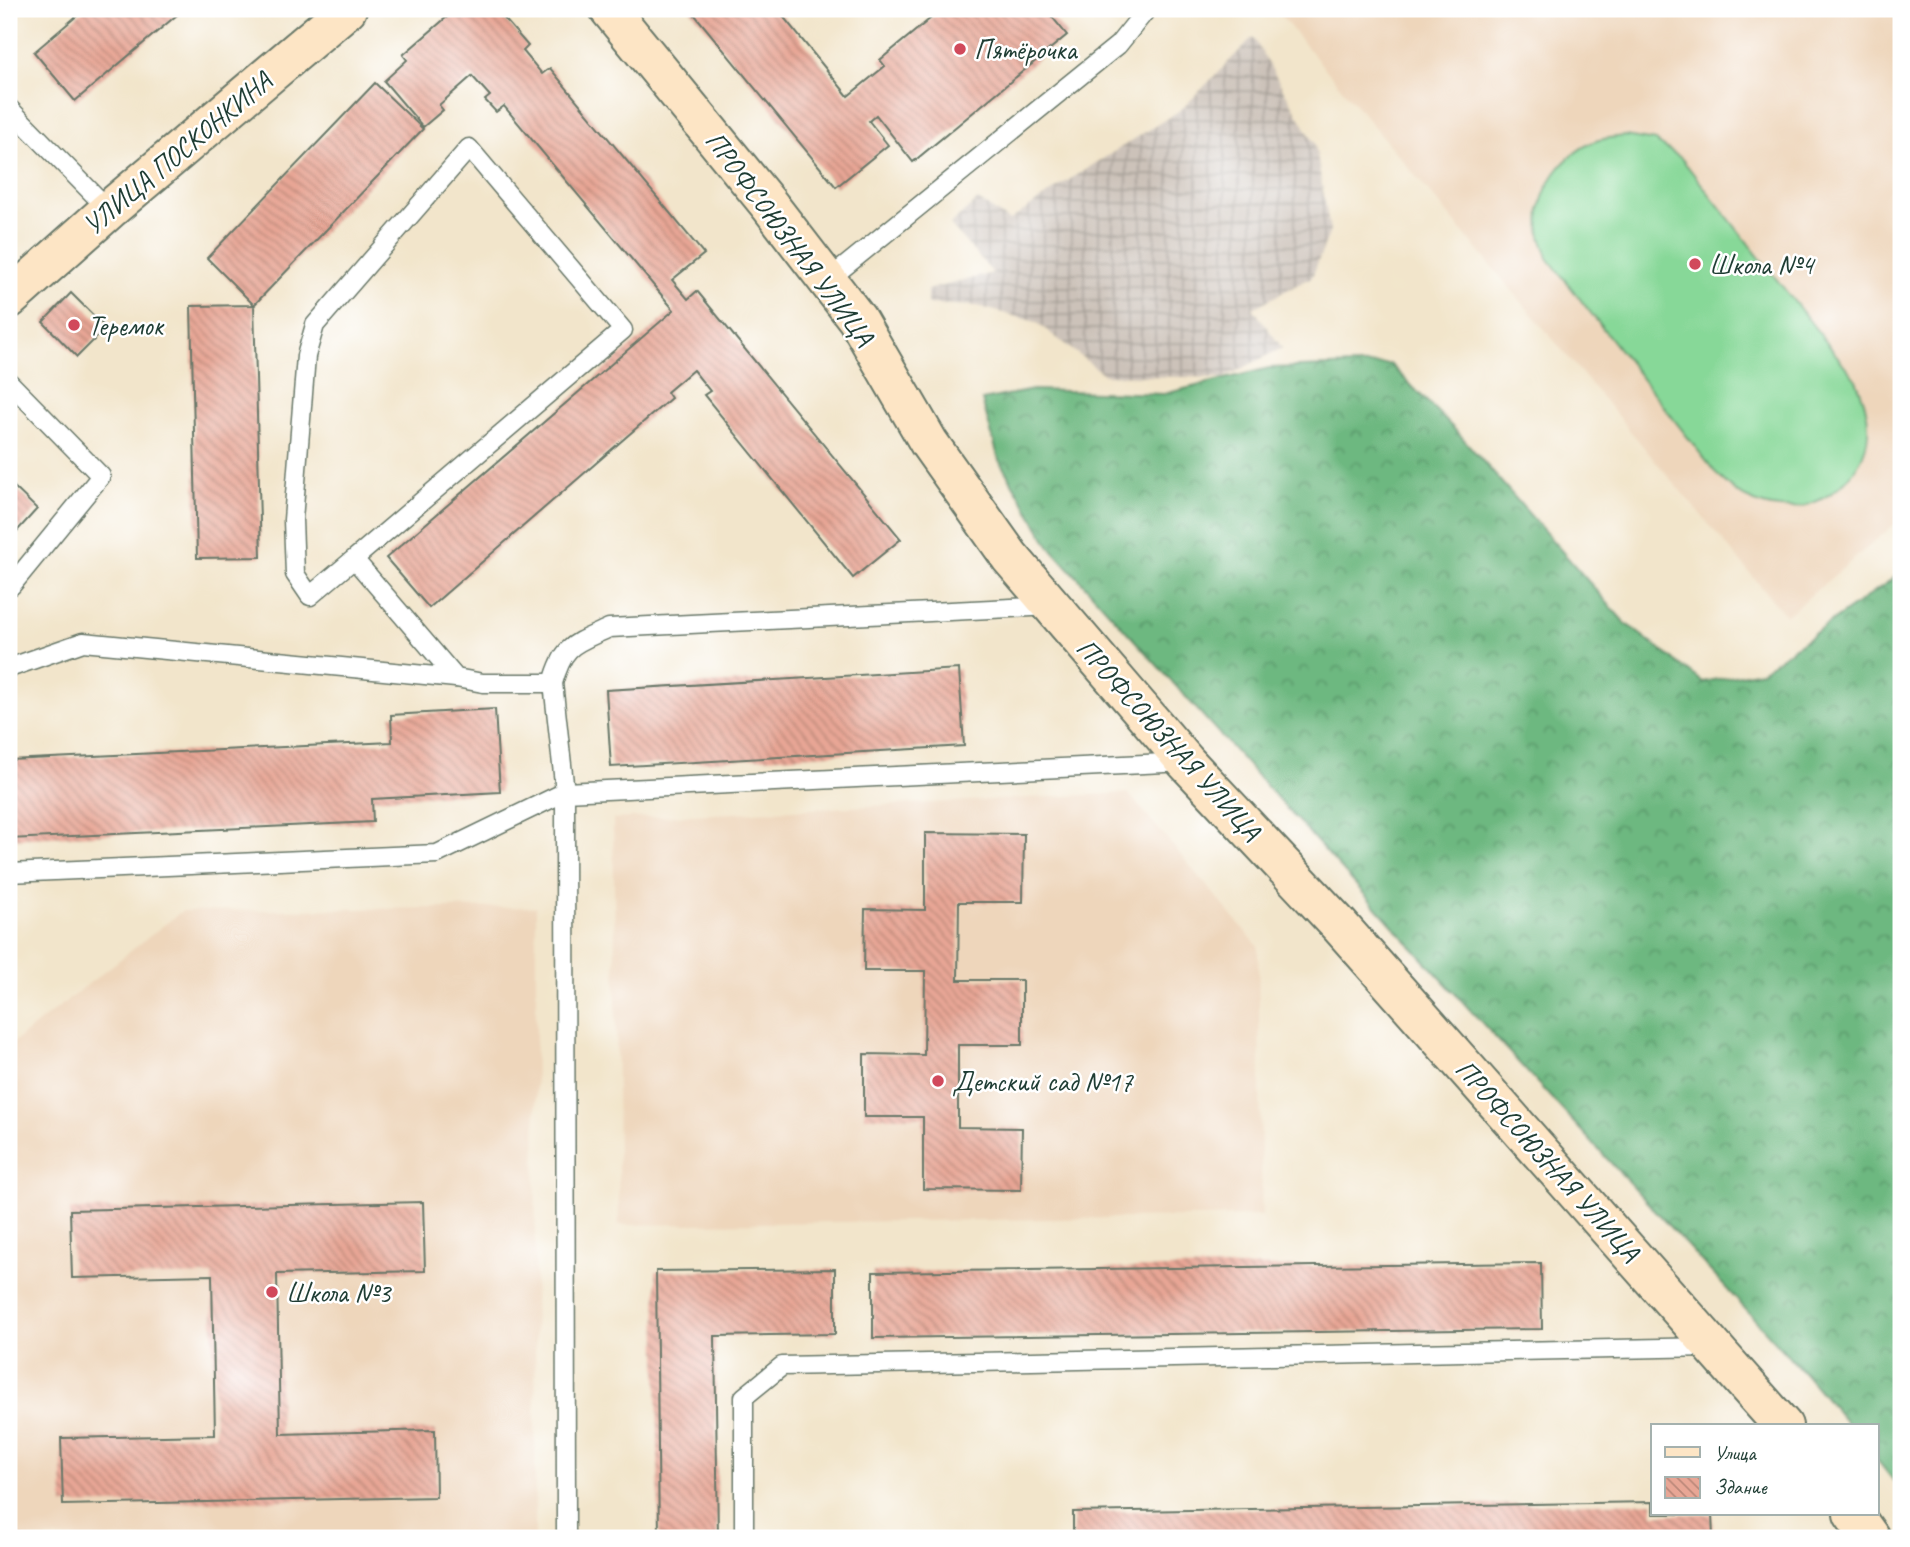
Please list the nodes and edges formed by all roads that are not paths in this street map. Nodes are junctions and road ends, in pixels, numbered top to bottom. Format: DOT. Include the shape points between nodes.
graph roads {
  1 [pos="347,9"];
  2 [pos="609,9"];
  3 [pos="1147,9"];
  4 [pos="9,108"];
  5 [pos="109,210"];
  6 [pos="828,280"];
  7 [pos="9,299"];
  8 [pos="9,382"];
  9 [pos="354,559"];
  10 [pos="11,586"];
  11 [pos="1052,606"];
  12 [pos="9,668"];
  13 [pos="456,678"];
  14 [pos="553,683"];
  15 [pos="1186,762"];
  16 [pos="565,792"];
  17 [pos="9,873"];
  18 [pos="1714,1347"];
  19 [pos="1781,1424"];
  20 [pos="1854,1516"];
  21 [pos="566,1538"];
  22 [pos="744,1538"];
  23 [pos="1870,1538"];
  1 -- 5 [label="street, УЛИЦА ПОСКОНКИНА"];
  2 -- 6 [label="street, ПРОФСОЮЗНАЯ УЛИЦА"];
  3 -- 6 [label="lane" via="1118,45"];
  4 -- 5 [label="lane"];
  5 -- 7 [label="street, УЛИЦА ПОСКОНКИНА"];
  6 -- 11 [label="street, ПРОФСОЮЗНАЯ УЛИЦА" via="857,319 929,443 1010,557"];
  8 -- 10 [label="lane" via="101,476"];
  9 -- 9 [label="lane" via="310,596 295,574 293,520 306,355 315,325 469,148 623,330"];
  9 -- 13 [label="lane"];
  11 -- 14 [label="lane" via="609,628 571,646"];
  11 -- 15 [label="street, ПРОФСОЮЗНАЯ УЛИЦА"];
  12 -- 13 [label="lane" via="83,642"];
  13 -- 14 [label="lane" via="483,683"];
  14 -- 16 [label="lane"];
  15 -- 16 [label="lane"];
  15 -- 18 [label="street, ПРОФСОЮЗНАЯ УЛИЦА" via="1340,926"];
  16 -- 17 [label="lane" via="437,854"];
  16 -- 21 [label="lane"];
  18 -- 19 [label="street, ПРОФСОЮЗНАЯ УЛИЦА"];
  18 -- 22 [label="lane" via="782,1366 744,1397"];
  20 -- 23 [label="street"];
}
